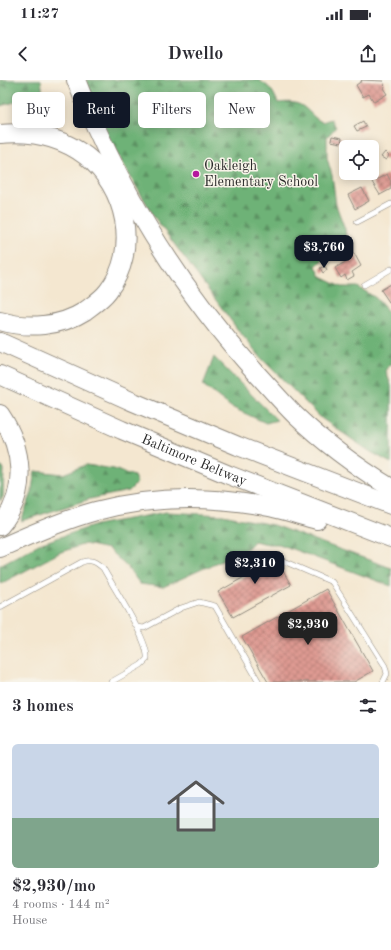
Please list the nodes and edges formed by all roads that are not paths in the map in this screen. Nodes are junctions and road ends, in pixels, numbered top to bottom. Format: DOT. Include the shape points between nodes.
graph roads {
  1 [pos="76,80"];
  2 [pos="0,134"];
  3 [pos="391,204"];
  4 [pos="356,222"];
  5 [pos="391,269"];
  6 [pos="364,285"];
  7 [pos="0,321"];
  8 [pos="0,342"];
  9 [pos="0,375"];
  10 [pos="0,414"];
  11 [pos="391,488"];
  12 [pos="391,505"];
  13 [pos="0,526"];
  14 [pos="391,538"];
  15 [pos="391,542"];
  16 [pos="0,548"];
  17 [pos="281,560"];
  18 [pos="0,607"];
  19 [pos="137,626"];
  20 [pos="391,677"];
  21 [pos="111,682"];
  22 [pos="259,682"];
  23 [pos="384,682"];
  1 -- 11 [label="highway" via="98,133 134,203 201,305 294,414 338,452"];
  2 -- 7 [label="highway" via="17,132 52,138 86,156 100,169 112,186 119,200 126,233 122,265 116,279 94,304 78,315 46,325"];
  3 -- 4 [label="lane"];
  5 -- 6 [label="lane"];
  8 -- 12 [label="highway" via="238,446"];
  9 -- 14 [label="highway, Baltimore Beltway" via="229,475"];
  10 -- 13 [label="highway" via="16,444 20,474 15,500"];
  15 -- 16 [label="highway" via="260,505 176,499 97,511 35,532"];
  17 -- 23 [label="lane" via="332,582 385,666 387,674"];
  18 -- 19 [label="lane" via="88,560 103,568"];
  19 -- 21 [label="lane" via="147,650 147,659"];
  19 -- 22 [label="lane" via="144,628 181,608 199,602 215,606"];
  20 -- 23 [label="lane"];
}
